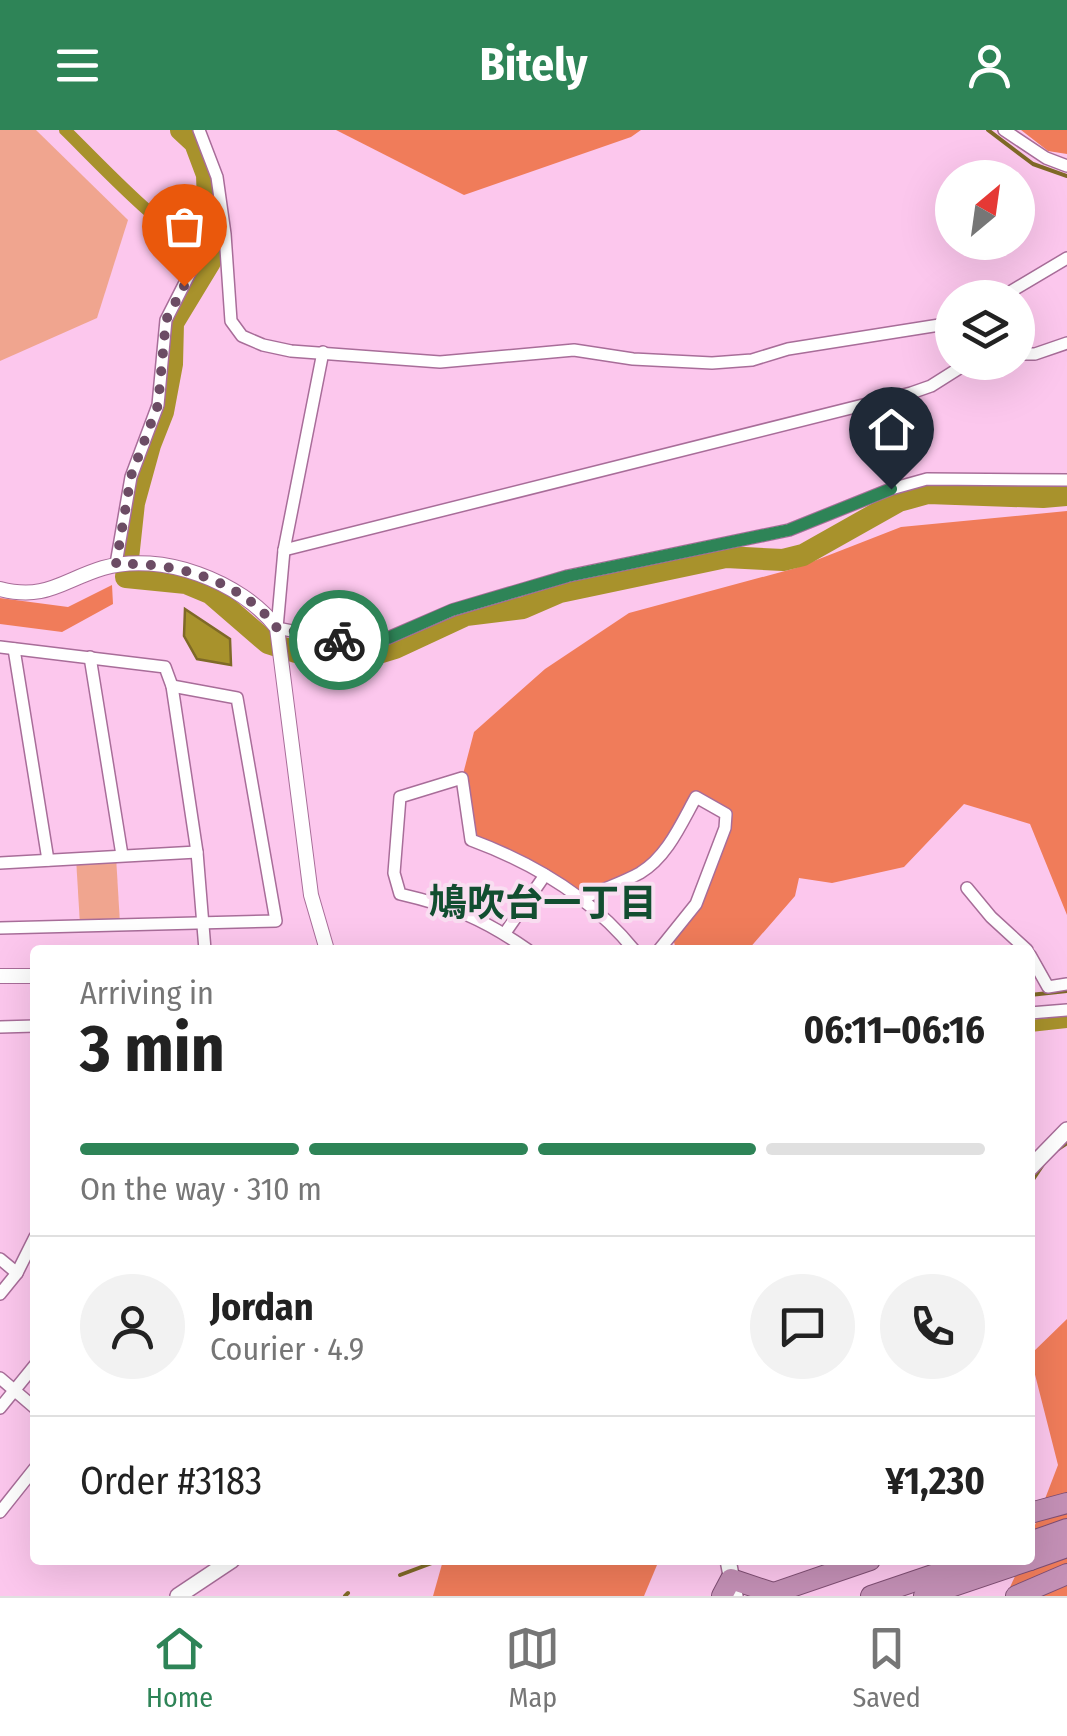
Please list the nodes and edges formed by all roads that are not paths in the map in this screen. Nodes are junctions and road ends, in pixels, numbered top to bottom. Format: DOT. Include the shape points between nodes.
graph roads {
  1 [pos="199,130"];
  2 [pos="1004,130"];
  3 [pos="1067,166"];
  4 [pos="198,257"];
  5 [pos="1067,258"];
  6 [pos="1030,280"];
  7 [pos="935,326"];
  8 [pos="1067,344"];
  9 [pos="323,352"];
  10 [pos="1035,354"];
  11 [pos="940,380"];
  12 [pos="1067,480"];
  13 [pos="284,550"];
  14 [pos="116,564"];
  15 [pos="0,589"];
  16 [pos="277,628"];
  17 [pos="0,647"];
  18 [pos="14,649"];
  19 [pos="90,657"];
  20 [pos="172,686"];
  21 [pos="197,852"];
  22 [pos="122,856"];
  23 [pos="48,860"];
  24 [pos="0,863"];
  25 [pos="544,875"];
  26 [pos="967,888"];
  27 [pos="582,899"];
  28 [pos="204,922"];
  29 [pos="0,928"];
  30 [pos="505,934"];
  31 [pos="205,945"];
  32 [pos="326,945"];
  33 [pos="521,945"];
  34 [pos="630,945"];
  35 [pos="663,945"];
  36 [pos="1020,945"];
  37 [pos="1035,965"];
  38 [pos="0,976"];
  39 [pos="30,976"];
  40 [pos="1067,984"];
  41 [pos="1067,1010"];
  42 [pos="1035,1013"];
  43 [pos="30,1026"];
  44 [pos="0,1027"];
  45 [pos="1067,1130"];
  46 [pos="1035,1162"];
  47 [pos="30,1249"];
  48 [pos="0,1259"];
  49 [pos="16,1273"];
  50 [pos="0,1294"];
  51 [pos="30,1371"];
  52 [pos="0,1378"];
  53 [pos="14,1390"];
  54 [pos="30,1404"];
  55 [pos="0,1408"];
  56 [pos="30,1474"];
  57 [pos="1067,1503"];
  58 [pos="0,1512"];
  59 [pos="1035,1512"];
  60 [pos="1067,1529"];
  61 [pos="1035,1540"];
  62 [pos="1067,1547"];
  63 [pos="1035,1558"];
  64 [pos="224,1565"];
  65 [pos="855,1565"];
  66 [pos="962,1565"];
  67 [pos="1015,1565"];
  68 [pos="1067,1574"];
  69 [pos="729,1583"];
  70 [pos="767,1594"];
  71 [pos="178,1596"];
  72 [pos="871,1596"];
  73 [pos="924,1596"];
  74 [pos="1016,1596"];
  1 -- 9 [label="street" via="217,177 235,330 262,345"];
  2 -- 3 [label="street"];
  4 -- 14 [label="street" via="166,320 158,405 131,476"];
  5 -- 6 [label="street"];
  7 -- 9 [label="street" via="712,363 574,350 458,362"];
  8 -- 10 [label="street"];
  9 -- 13 [label="street"];
  11 -- 13 [label="street" via="911,393"];
  12 -- 16 [label="street" via="927,479 789,530 568,576 452,610 388,638 343,641"];
  13 -- 16 [label="street"];
  14 -- 15 [label="street" via="22,595"];
  14 -- 16 [label="street" via="202,574 264,612"];
  16 -- 32 [label="street" via="311,894"];
  17 -- 18 [label="street"];
  18 -- 19 [label="street"];
  18 -- 23 [label="street"];
  19 -- 20 [label="street" via="165,667"];
  19 -- 22 [label="street"];
  20 -- 21 [label="street"];
  20 -- 28 [label="street" via="237,698 276,922"];
  21 -- 22 [label="street"];
  21 -- 28 [label="street"];
  22 -- 23 [label="street"];
  23 -- 24 [label="street"];
  25 -- 27 [label="street"];
  25 -- 30 [label="street"];
  25 -- 30 [label="street" via="471,840 462,778 400,797 394,872 400,894 450,906"];
  26 -- 36 [label="street"];
  27 -- 34 [label="street"];
  27 -- 35 [label="street" via="654,862 696,797 726,814 696,904"];
  28 -- 29 [label="street"];
  28 -- 31 [label="street"];
  30 -- 33 [label="street"];
  37 -- 40 [label="street" via="1048,987"];
  38 -- 39 [label="street"];
  41 -- 42 [label="street"];
  43 -- 44 [label="street"];
  45 -- 46 [label="main road"];
  47 -- 49 [label="street"];
  48 -- 49 [label="street"];
  49 -- 50 [label="street"];
  51 -- 53 [label="street"];
  52 -- 53 [label="street"];
  53 -- 54 [label="street"];
  53 -- 55 [label="street"];
  56 -- 58 [label="street"];
  57 -- 59 [label="highway"];
  60 -- 61 [label="highway"];
  62 -- 63 [label="highway"];
  64 -- 71 [label="main road"];
  65 -- 70 [label="highway"];
  66 -- 72 [label="highway"];
  67 -- 73 [label="highway"];
  68 -- 74 [label="highway"];
  69 -- 70 [label="highway"];
}
